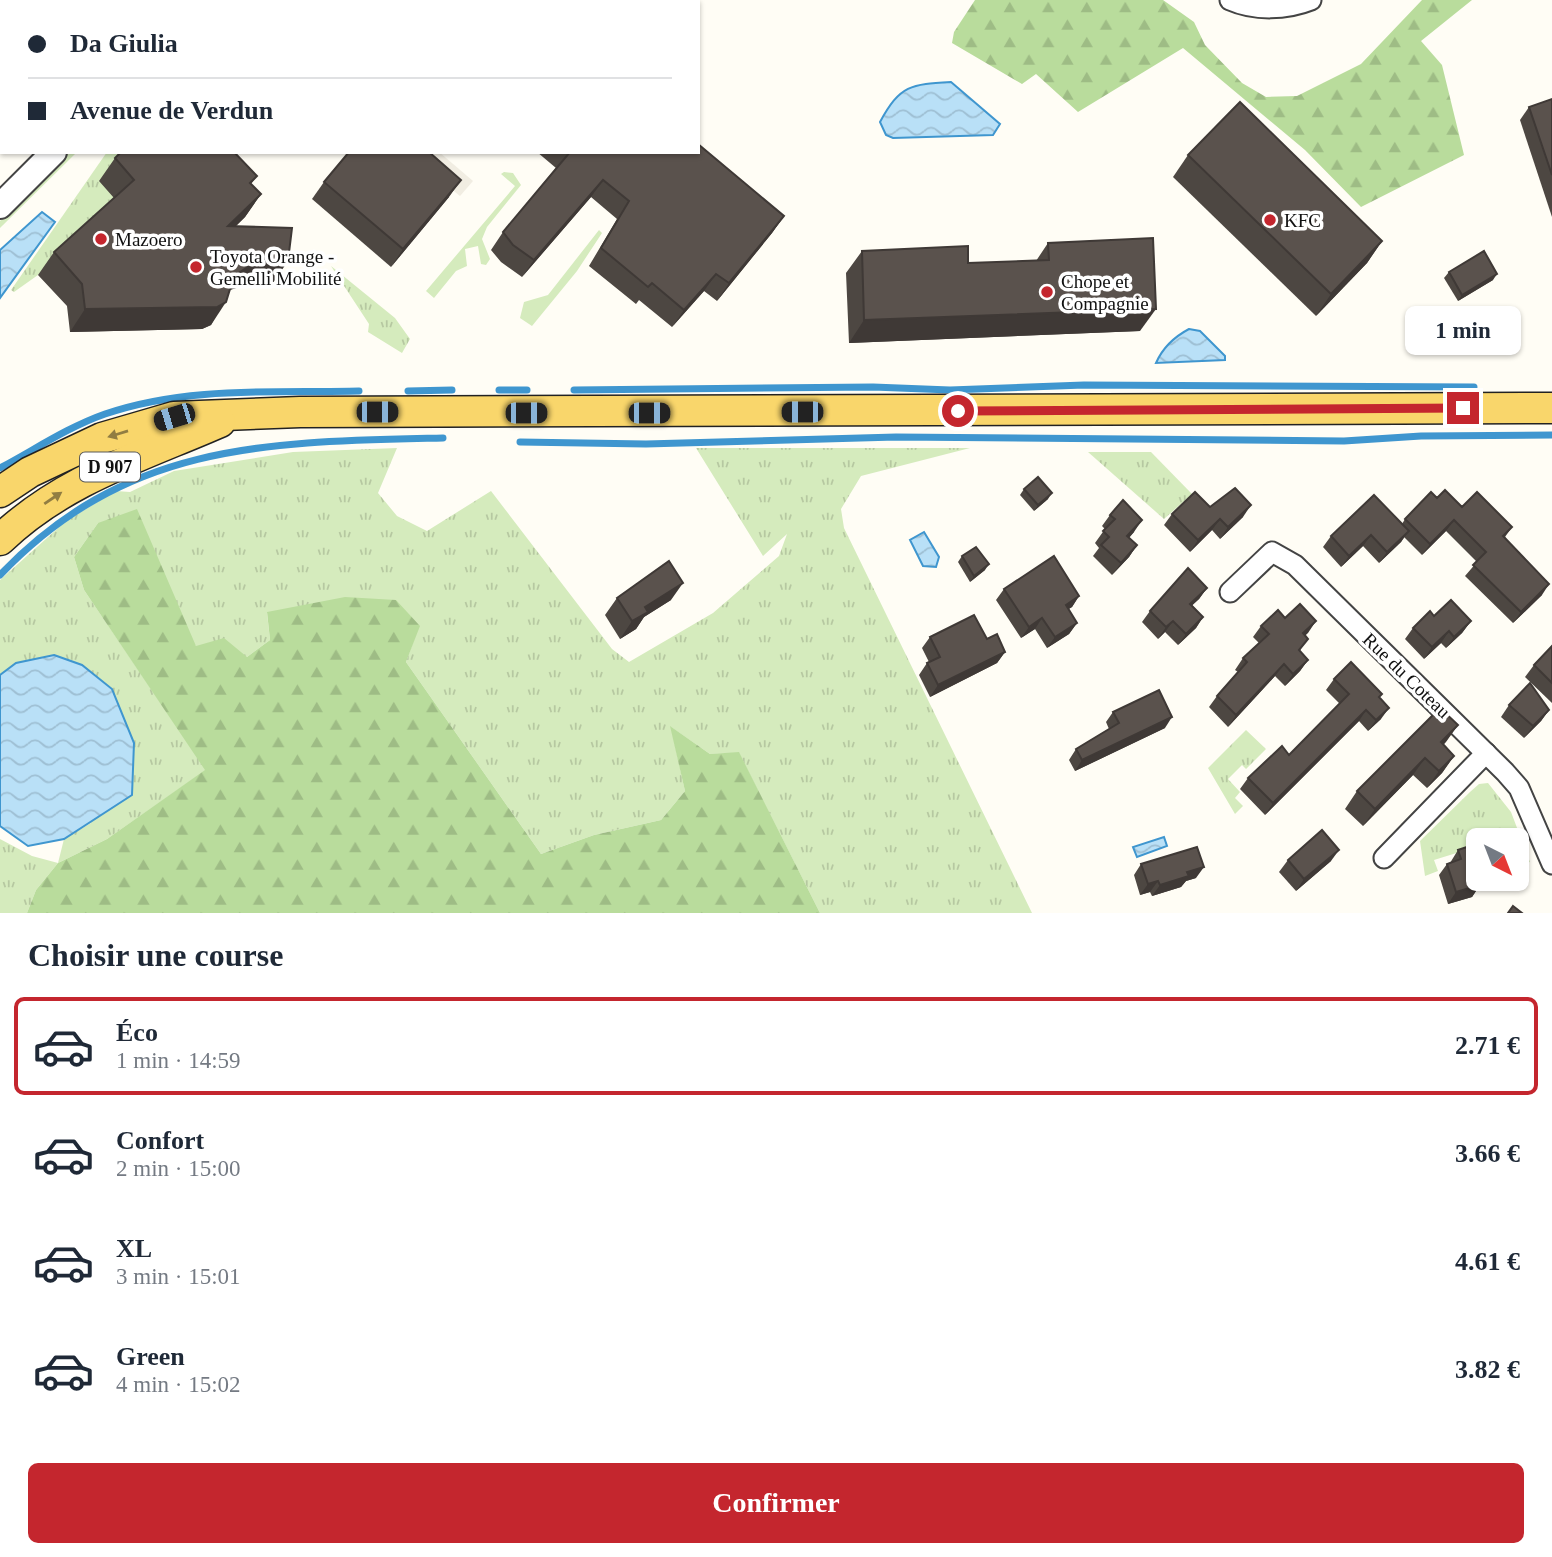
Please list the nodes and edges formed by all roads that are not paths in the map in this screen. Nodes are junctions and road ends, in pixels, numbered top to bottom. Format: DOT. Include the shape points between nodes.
graph roads {
  1 [pos="1230,0"];
  2 [pos="1311,0"];
  3 [pos="52,154"];
  4 [pos="0,206"];
  5 [pos="1552,408"];
  6 [pos="232,416"];
  7 [pos="0,492"];
  8 [pos="0,540"];
  9 [pos="1230,592"];
  10 [pos="1486,753"];
  11 [pos="1384,858"];
  12 [pos="1552,864"];
  1 -- 2 [label="street" via="1280,8"];
  3 -- 4 [label="street"];
  5 -- 6 [label="main road, D 907" via="300,412"];
  6 -- 7 [label="main road, D 907, one-way" via="174,417 102,439 30,472"];
  8 -- 6 [label="main road, D 907, one-way" via="38,509 99,471"];
  9 -- 10 [label="street, Rue du Coteau" via="1272,552 1296,565"];
  10 -- 11 [label="street"];
  10 -- 12 [label="street, Rue du Coteau" via="1519,788"];
}
